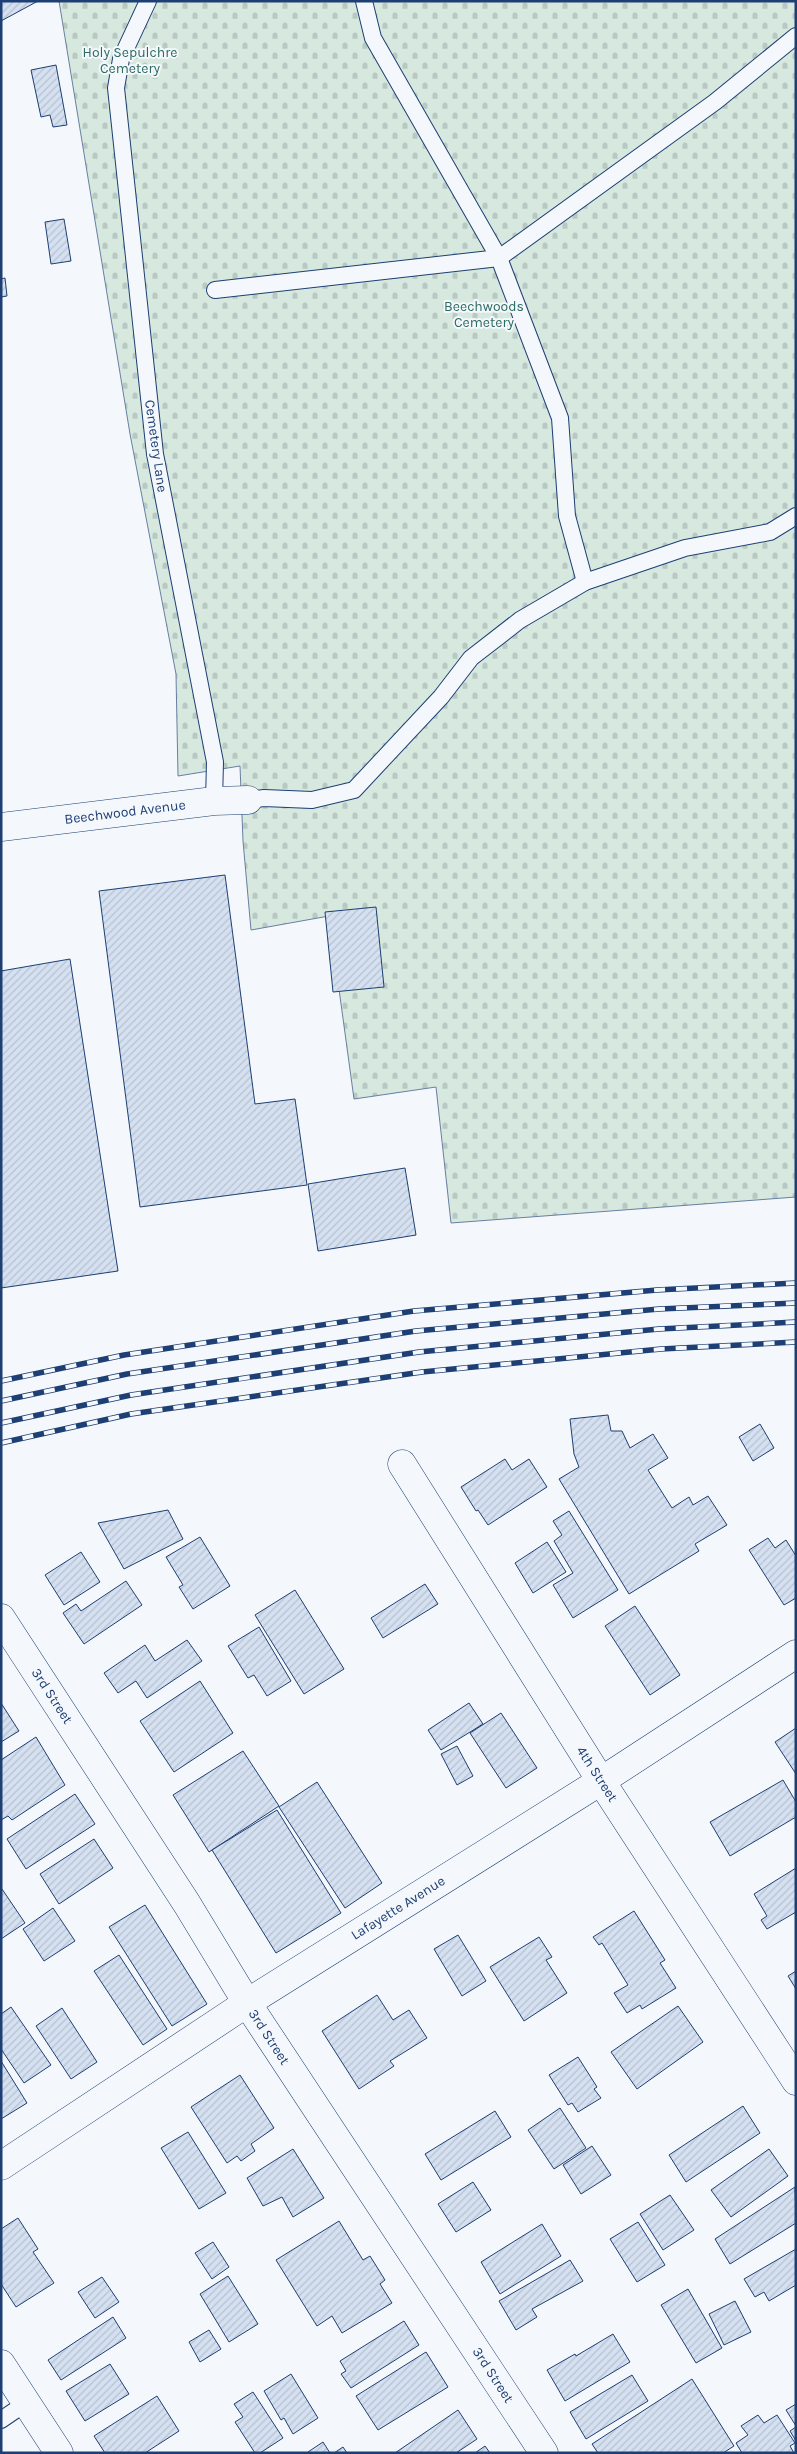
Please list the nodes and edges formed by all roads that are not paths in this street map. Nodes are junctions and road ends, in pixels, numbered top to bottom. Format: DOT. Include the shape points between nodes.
graph roads {
  1 [pos="148,1"];
  2 [pos="364,1"];
  3 [pos="796,36"];
  4 [pos="499,258"];
  5 [pos="215,290"];
  6 [pos="796,516"];
  7 [pos="586,582"];
  8 [pos="248,800"];
  9 [pos="214,801"];
  10 [pos="1,827"];
  11 [pos="402,1464"];
  12 [pos="1,1618"];
  13 [pos="796,1654"];
  14 [pos="601,1781"];
  15 [pos="247,2003"];
  16 [pos="796,2081"];
  17 [pos="1,2166"];
  18 [pos="1,2364"];
  19 [pos="26,2402"];
  20 [pos="1,2420"];
  21 [pos="59,2453"];
  22 [pos="544,2453"];
  1 -- 9 [label="lane, Cemetery Lane" via="121,59 116,88 155,454 214,762"];
  2 -- 4 [label="lane" via="374,38"];
  3 -- 4 [label="lane" via="715,102"];
  4 -- 5 [label="lane"];
  4 -- 7 [label="lane" via="560,418 567,516"];
  6 -- 7 [label="lane" via="770,532 685,548"];
  7 -- 8 [label="lane" via="520,620 471,658 441,697 354,790 312,800"];
  8 -- 9 [label="street, Beechwood Avenue"];
  9 -- 10 [label="street, Beechwood Avenue"];
  11 -- 14 [label="street, 4th Street"];
  12 -- 15 [label="street, 3rd Street"];
  13 -- 14 [label="street, Lafayette Avenue"];
  14 -- 15 [label="street, Lafayette Avenue"];
  14 -- 16 [label="street, 4th Street"];
  15 -- 17 [label="street, Lafayette Avenue"];
  15 -- 22 [label="street, 3rd Street"];
  18 -- 19 [label="street"];
  19 -- 20 [label="lane"];
  19 -- 21 [label="street"];
}
